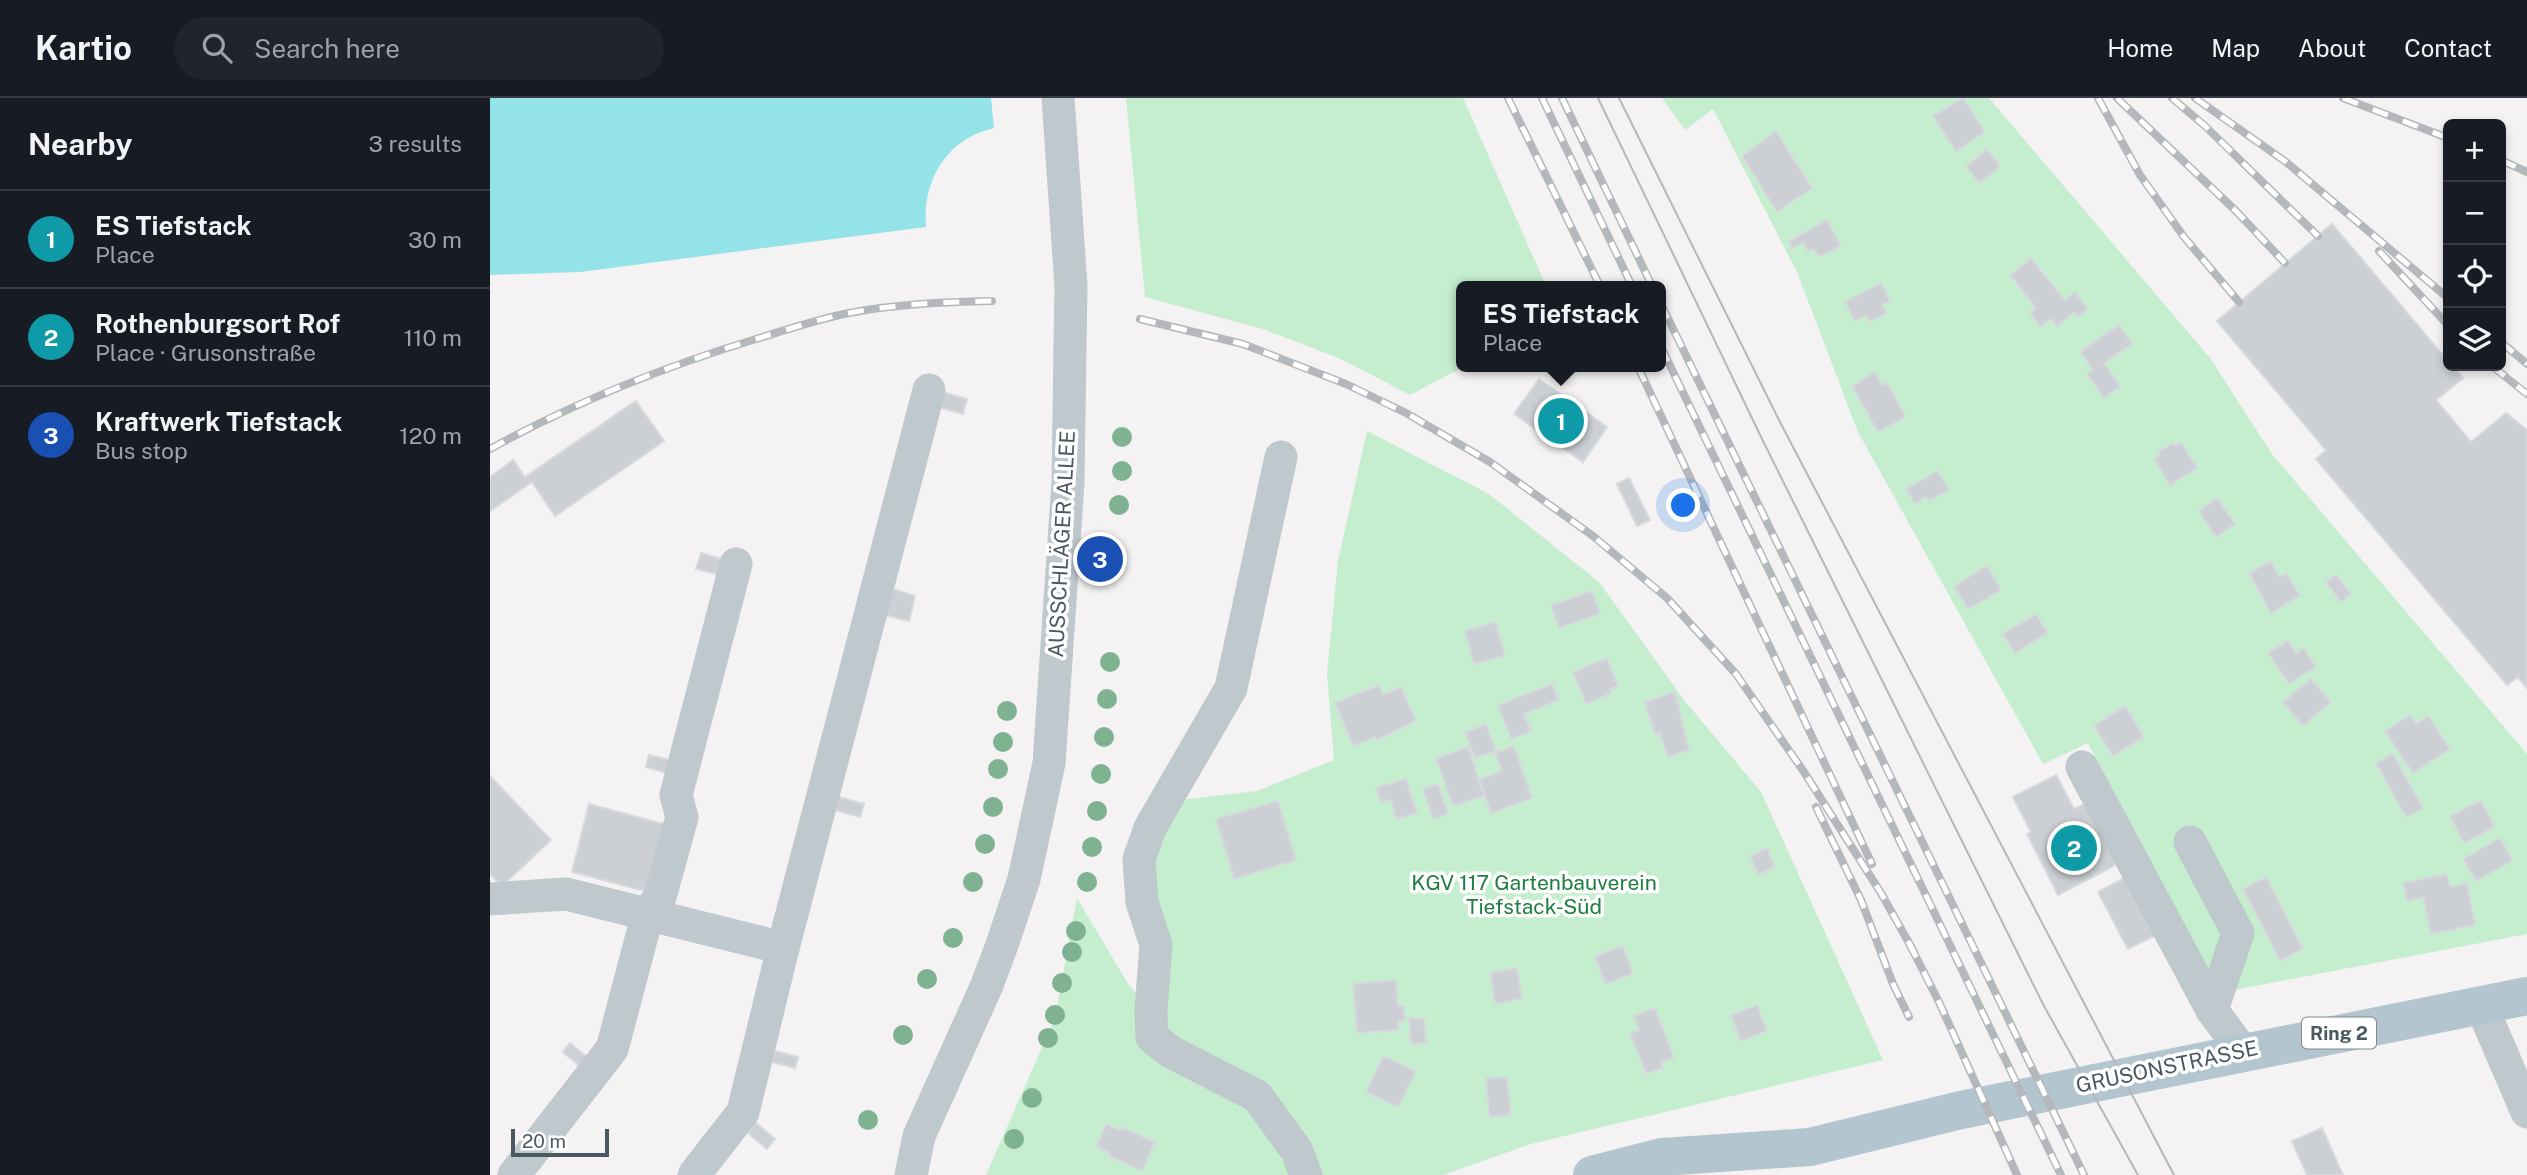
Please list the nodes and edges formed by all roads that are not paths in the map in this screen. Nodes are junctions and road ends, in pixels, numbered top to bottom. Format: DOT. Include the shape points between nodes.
graph roads {
  1 [pos="1058,98"];
  2 [pos="929,390"];
  3 [pos="1281,457"];
  4 [pos="736,564"];
  5 [pos="2082,767"];
  6 [pos="2190,842"];
  7 [pos="490,899"];
  8 [pos="648,913"];
  9 [pos="783,948"];
  10 [pos="2527,996"];
  11 [pos="2481,1005"];
  12 [pos="2212,1010"];
  13 [pos="2243,1052"];
  14 [pos="2527,1112"];
  15 [pos="919,1136"];
  16 [pos="1810,1147"];
  17 [pos="514,1175"];
  18 [pos="694,1175"];
  19 [pos="893,1175"];
  20 [pos="911,1175"];
  21 [pos="1306,1175"];
  22 [pos="1592,1175"];
  23 [pos="1752,1175"];
  1 -- 15 [label="street, AUSSCHLÄGER ALLEE" via="1070,345 1068,482 1049,763 1024,879 1003,942"];
  2 -- 9 [label="street"];
  3 -- 21 [label="street" via="1231,688 1150,828 1139,859 1142,902 1156,945 1152,1037 1171,1052 1257,1096 1297,1151"];
  4 -- 8 [label="street" via="676,795 682,817 660,897"];
  5 -- 12 [label="street"];
  6 -- 12 [label="street" via="2238,933"];
  7 -- 8 [label="street" via="566,894"];
  8 -- 9 [label="street"];
  8 -- 17 [label="street" via="612,1049"];
  9 -- 18 [label="street" via="743,1112"];
  10 -- 11 [label="main road, GRUSONSTRASSE / Ring 2"];
  11 -- 13 [label="main road, GRUSONSTRASSE / Ring 2"];
  11 -- 14 [label="street"];
  12 -- 13 [label="street"];
  13 -- 16 [label="main road, GRUSONSTRASSE / Ring 2" via="1961,1110"];
  15 -- 19 [label="street, AUSSCHLÄGER ALLEE"];
  15 -- 20 [label="street, AUSSCHLÄGER ALLEE"];
  16 -- 22 [label="main road, GRUSONSTRASSE / Ring 2" via="1662,1157"];
  16 -- 23 [label="main road, GRUSONSTRASSE / Ring 2"];
}
